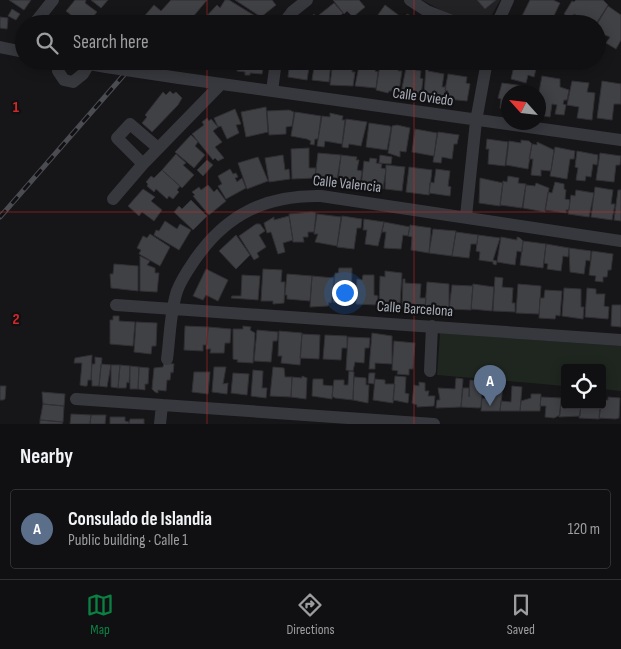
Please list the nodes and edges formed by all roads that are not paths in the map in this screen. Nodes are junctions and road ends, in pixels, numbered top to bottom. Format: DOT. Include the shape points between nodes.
graph roads {
  1 [pos="53,0"];
  2 [pos="307,0"];
  3 [pos="410,0"];
  4 [pos="508,0"];
  5 [pos="41,15"];
  6 [pos="290,15"];
  7 [pos="437,15"];
  8 [pos="500,15"];
  9 [pos="0,47"];
  10 [pos="15,48"];
  11 [pos="58,70"];
  12 [pos="85,70"];
  13 [pos="126,70"];
  14 [pos="275,70"];
  15 [pos="485,70"];
  16 [pos="220,85"];
  17 [pos="272,91"];
  18 [pos="476,121"];
  19 [pos="621,140"];
  20 [pos="158,148"];
  21 [pos="143,164"];
  22 [pos="113,199"];
  23 [pos="466,216"];
  24 [pos="621,241"];
  25 [pos="116,305"];
  26 [pos="174,309"];
  27 [pos="432,326"];
  28 [pos="621,340"];
  29 [pos="167,359"];
  30 [pos="430,371"];
  31 [pos="76,399"];
  32 [pos="162,405"];
  33 [pos="160,424"];
  34 [pos="434,424"];
  1 -- 5 [label="street"];
  2 -- 6 [label="street"];
  3 -- 7 [label="street"];
  4 -- 8 [label="street"];
  9 -- 10 [label="street"];
  11 -- 12 [label="street" via="64,80 73,82"];
  13 -- 16 [label="street, Calle Oviedo, bridge"];
  14 -- 17 [label="street"];
  15 -- 18 [label="street"];
  16 -- 17 [label="street, Calle Oviedo"];
  16 -- 20 [label="street"];
  17 -- 18 [label="street, Calle Oviedo"];
  18 -- 19 [label="street, Calle Oviedo"];
  18 -- 23 [label="street"];
  20 -- 21 [label="street"];
  20 -- 21 [label="street" via="130,124 116,138"];
  21 -- 22 [label="street"];
  23 -- 24 [label="street, Calle Valencia"];
  23 -- 26 [label="street, Calle Valencia" via="321,196 272,200 250,209 217,232 187,272 177,290"];
  25 -- 26 [label="street, Calle Barcelona"];
  26 -- 27 [label="street, Calle Barcelona"];
  26 -- 29 [label="street, Calle Valencia"];
  27 -- 28 [label="street, Calle Barcelona"];
  27 -- 30 [label="street"];
  31 -- 32 [label="street"];
  32 -- 33 [label="street"];
  32 -- 34 [label="street"];
}
